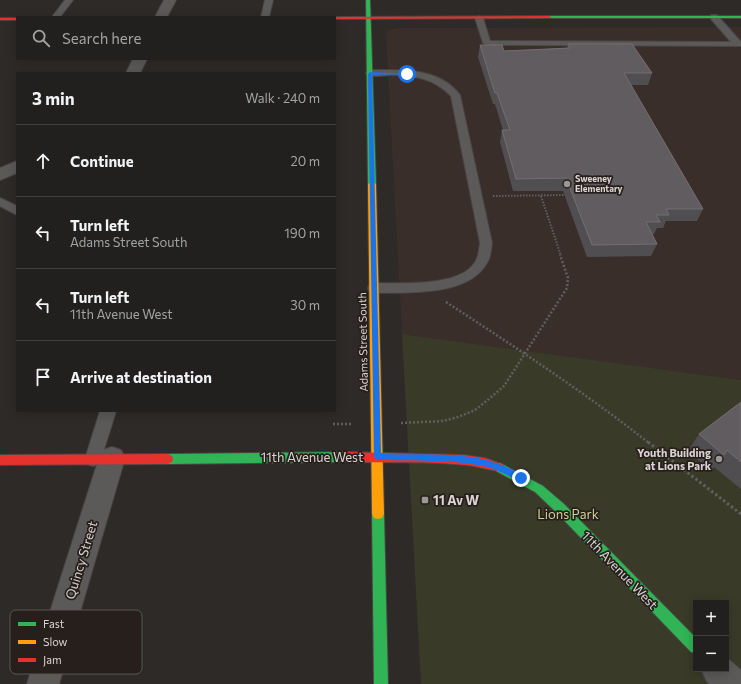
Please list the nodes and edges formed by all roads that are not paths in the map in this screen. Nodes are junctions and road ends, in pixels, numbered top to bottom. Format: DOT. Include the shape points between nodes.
graph roads {
  1 [pos="70,0"];
  2 [pos="170,0"];
  3 [pos="269,0"];
  4 [pos="368,0"];
  5 [pos="57,16"];
  6 [pos="162,16"];
  7 [pos="265,16"];
  8 [pos="714,17"];
  9 [pos="741,17"];
  10 [pos="336,18"];
  11 [pos="369,18"];
  12 [pos="479,18"];
  13 [pos="0,19"];
  14 [pos="16,19"];
  15 [pos="140,60"];
  16 [pos="134,72"];
  17 [pos="370,74"];
  18 [pos="16,167"];
  19 [pos="0,175"];
  20 [pos="0,201"];
  21 [pos="16,210"];
  22 [pos="374,288"];
  23 [pos="108,412"];
  24 [pos="378,457"];
  25 [pos="102,459"];
  26 [pos="0,460"];
  27 [pos="62,610"];
  28 [pos="693,644"];
  29 [pos="720,672"];
  30 [pos="46,674"];
  31 [pos="43,684"];
  32 [pos="381,684"];
  33 [pos="732,684"];
  1 -- 5 [label="lane"];
  2 -- 6 [label="street"];
  3 -- 7 [label="lane"];
  4 -- 11 [label="street, Adams Street South"];
  8 -- 9 [label="street"];
  8 -- 12 [label="street"];
  8 -- 12 [label="lane" via="738,44 488,43"];
  10 -- 11 [label="street"];
  11 -- 12 [label="street"];
  11 -- 17 [label="street, Adams Street South"];
  13 -- 14 [label="street"];
  15 -- 16 [label="street"];
  17 -- 22 [label="street, Adams Street South"];
  17 -- 22 [label="lane" via="430,77 444,84 455,95 486,248 481,262 462,279 437,287"];
  18 -- 19 [label="street"];
  20 -- 21 [label="lane"];
  22 -- 24 [label="street, Adams Street South"];
  23 -- 25 [label="lane"];
  24 -- 25 [label="street, 11th Avenue West"];
  24 -- 28 [label="street, 11th Avenue West" via="465,460 485,463 521,478 539,489 560,508"];
  24 -- 32 [label="street, Adams Street South"];
  25 -- 26 [label="street, 11th Avenue West"];
  25 -- 27 [label="street, Quincy Street"];
  29 -- 33 [label="street"];
  30 -- 31 [label="street, Quincy Street"];
}
